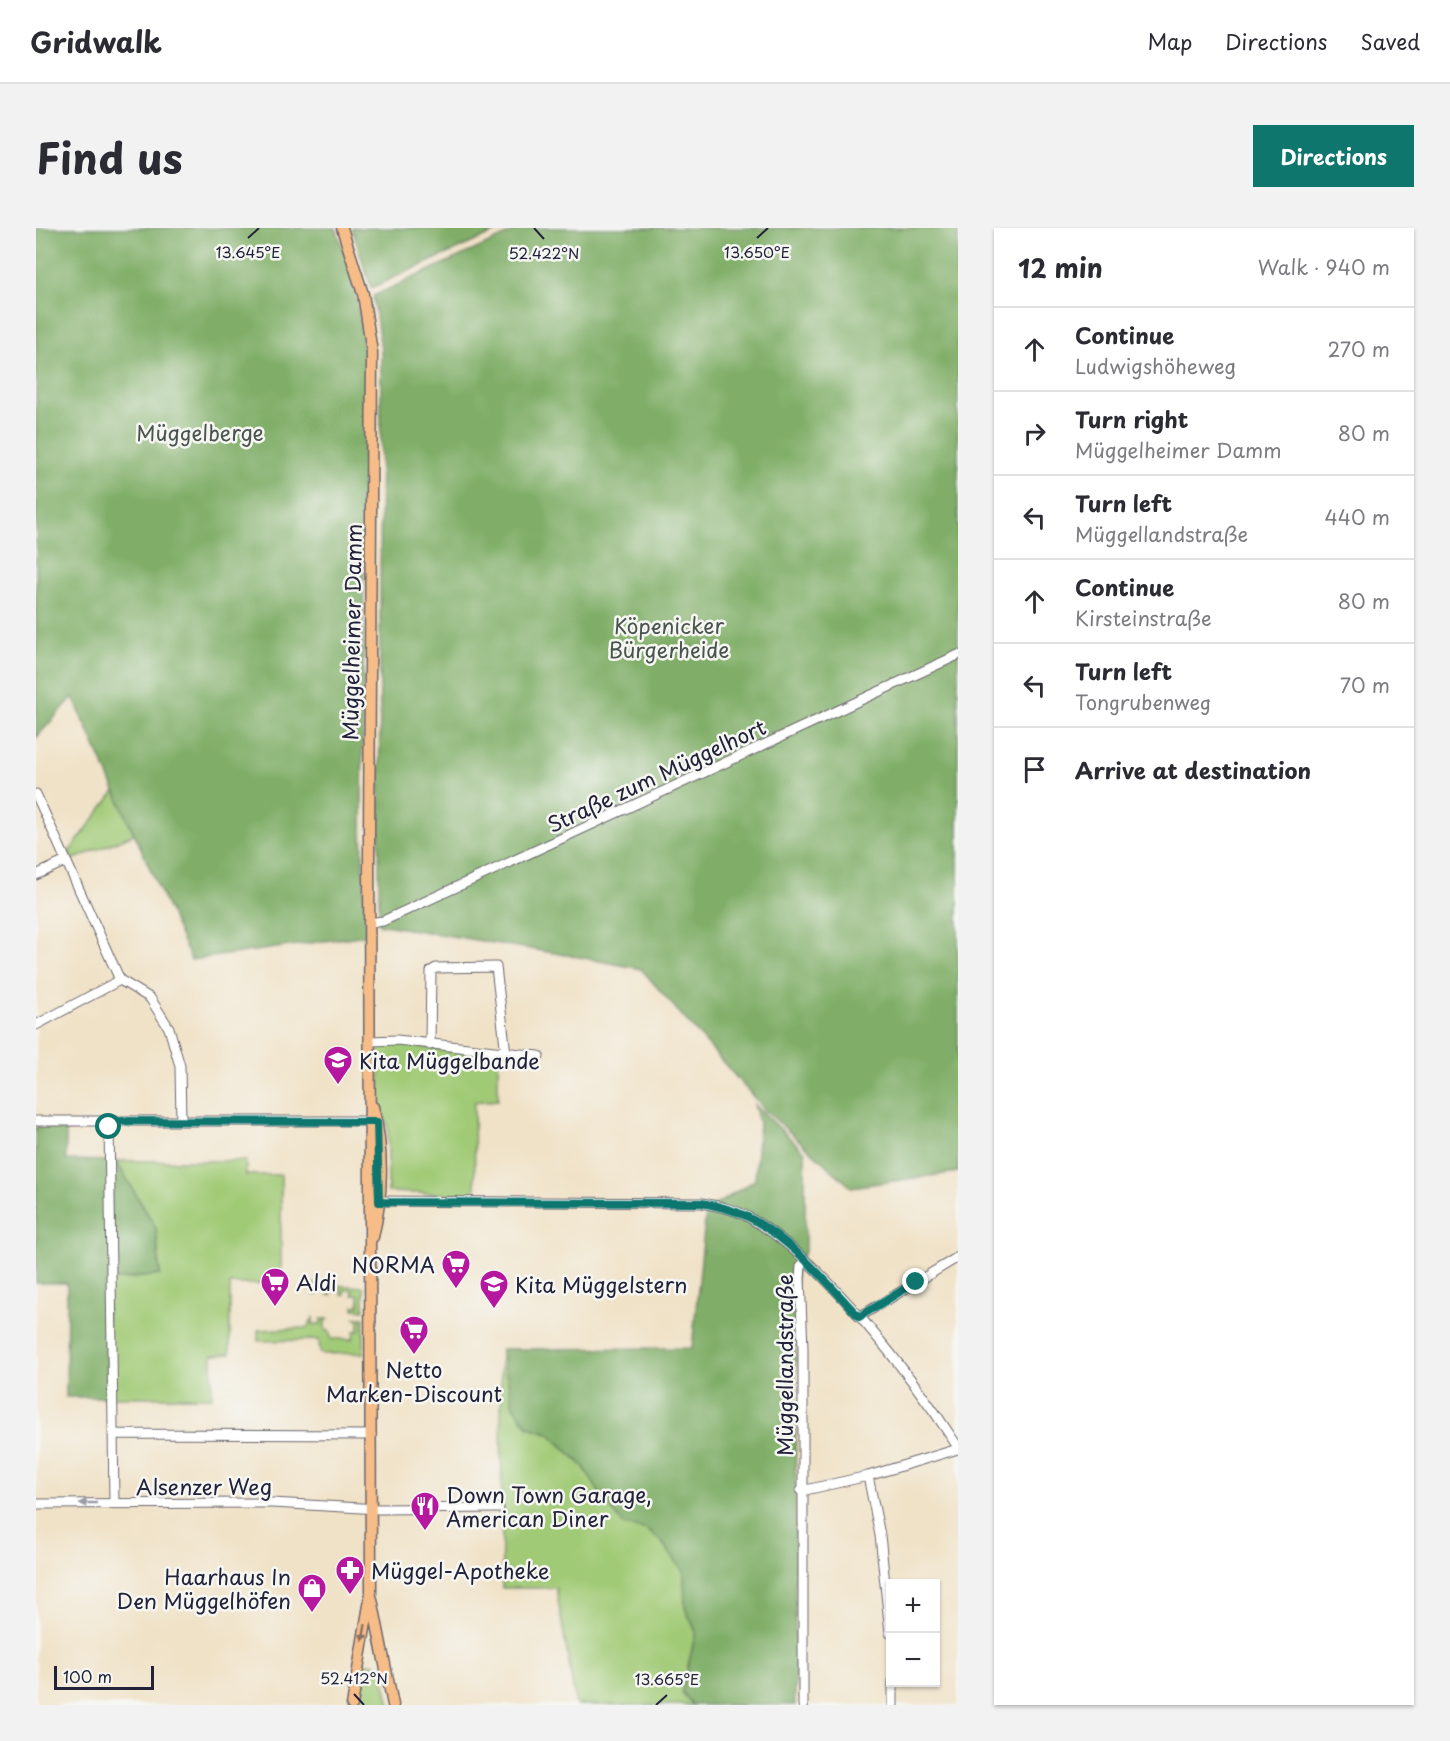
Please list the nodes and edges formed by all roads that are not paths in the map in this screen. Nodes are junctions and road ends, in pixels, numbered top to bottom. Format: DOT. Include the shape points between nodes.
graph roads {
  1 [pos="342,228"];
  2 [pos="958,655"];
  3 [pos="36,794"];
  4 [pos="66,861"];
  5 [pos="36,875"];
  6 [pos="369,923"];
  7 [pos="120,980"];
  8 [pos="36,1025"];
  9 [pos="370,1041"];
  10 [pos="430,1045"];
  11 [pos="506,1054"];
  12 [pos="539,1056"];
  13 [pos="181,1120"];
  14 [pos="36,1121"];
  15 [pos="109,1121"];
  16 [pos="374,1121"];
  17 [pos="375,1201"];
  18 [pos="958,1257"];
  19 [pos="805,1262"];
  20 [pos="859,1317"];
  21 [pos="113,1434"];
  22 [pos="371,1435"];
  23 [pos="958,1448"];
  24 [pos="868,1476"];
  25 [pos="801,1491"];
  26 [pos="36,1503"];
  27 [pos="114,1503"];
  28 [pos="371,1508"];
  29 [pos="499,1508"];
  30 [pos="886,1588"];
  31 [pos="371,1593"];
  32 [pos="892,1687"];
  33 [pos="352,1705"];
  34 [pos="393,1705"];
  35 [pos="803,1705"];
  36 [pos="893,1705"];
  1 -- 6 [label="main road, Müggelheimer Damm" via="363,294 372,352"];
  2 -- 6 [label="street, Straße zum Müggelhort" via="409,910"];
  3 -- 4 [label="street"];
  4 -- 5 [label="street"];
  4 -- 7 [label="street"];
  6 -- 9 [label="main road, Müggelheimer Damm"];
  7 -- 8 [label="street"];
  7 -- 13 [label="street" via="150,998 169,1028 180,1066"];
  9 -- 10 [label="street"];
  9 -- 16 [label="main road, Müggelheimer Damm"];
  10 -- 11 [label="street"];
  10 -- 11 [label="street" via="431,970 496,967"];
  11 -- 12 [label="street"];
  13 -- 15 [label="street"];
  13 -- 16 [label="street"];
  14 -- 15 [label="street"];
  15 -- 21 [label="street"];
  16 -- 17 [label="main road, Müggelheimer Damm"];
  17 -- 19 [label="street, Müggellandstraße" via="702,1203 748,1217"];
  17 -- 22 [label="main road, Müggelheimer Damm" via="371,1246"];
  18 -- 20 [label="street"];
  19 -- 20 [label="street"];
  19 -- 25 [label="street, Müggellandstraße" via="800,1279"];
  20 -- 23 [label="street"];
  21 -- 22 [label="street"];
  21 -- 27 [label="street"];
  22 -- 28 [label="main road, Müggelheimer Damm"];
  23 -- 24 [label="street"];
  24 -- 25 [label="street"];
  24 -- 30 [label="street"];
  25 -- 35 [label="street, Müggellandstraße"];
  27 -- 26 [label="street, Alsenzer Weg, one-way"];
  27 -- 28 [label="street, Alsenzer Weg" via="272,1503"];
  28 -- 29 [label="street, Alsenzer Weg"];
  28 -- 31 [label="main road, Müggelheimer Damm"];
  31 -- 33 [label="main road, one-way"];
  31 -- 34 [label="main road"];
  32 -- 36 [label="street"];
}
